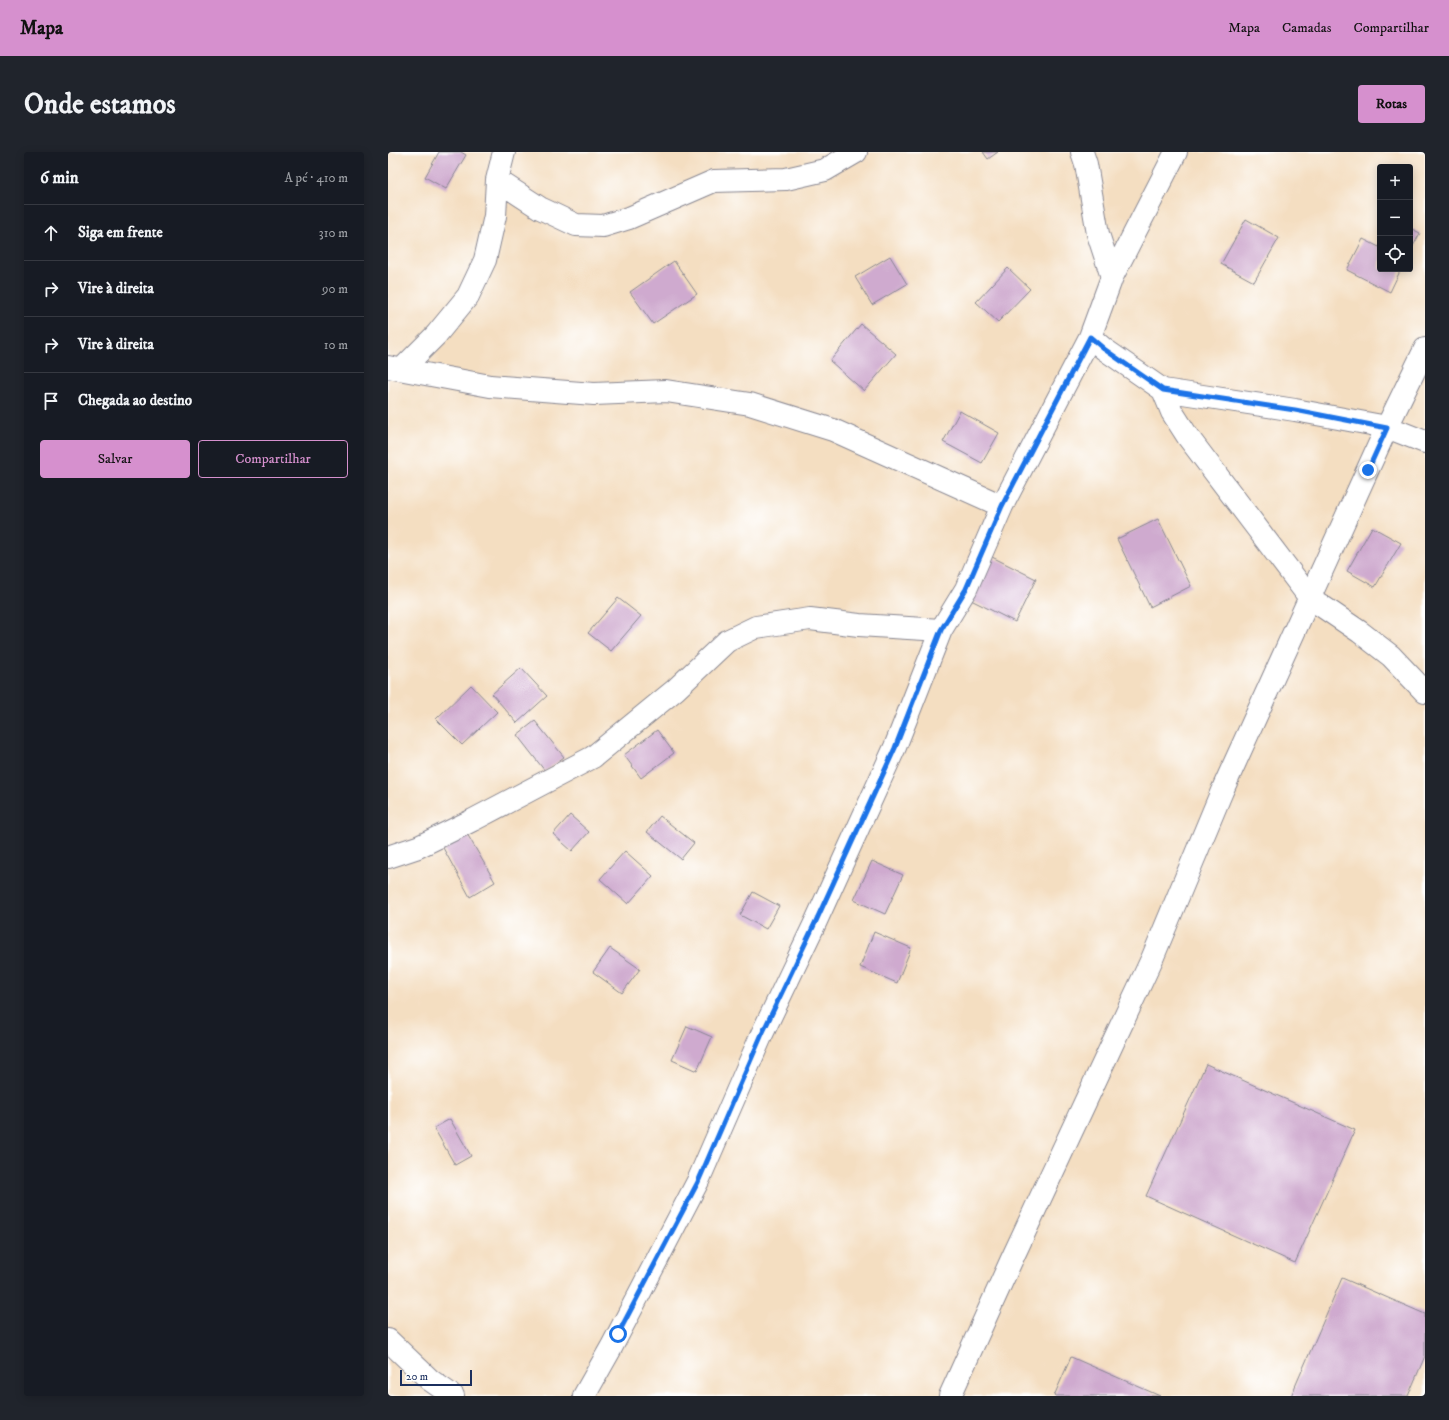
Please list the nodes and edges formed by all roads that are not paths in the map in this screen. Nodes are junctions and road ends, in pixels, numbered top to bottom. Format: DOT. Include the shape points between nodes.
graph roads {
  1 [pos="504,152"];
  2 [pos="856,152"];
  3 [pos="1082,152"];
  4 [pos="1176,152"];
  5 [pos="497,180"];
  6 [pos="1112,277"];
  7 [pos="1090,337"];
  8 [pos="1425,349"];
  9 [pos="395,368"];
  10 [pos="1163,390"];
  11 [pos="1387,428"];
  12 [pos="1425,442"];
  13 [pos="1002,506"];
  14 [pos="1310,598"];
  15 [pos="941,630"];
  16 [pos="1425,692"];
  17 [pos="388,857"];
  18 [pos="388,1340"];
  19 [pos="443,1393"];
  20 [pos="584,1396"];
  21 [pos="950,1396"];
  1 -- 5 [label="street"];
  2 -- 5 [label="street" via="825,170 786,179 714,181 629,218 603,226 576,225 540,208"];
  3 -- 6 [label="street" via="1098,234"];
  4 -- 6 [label="street"];
  5 -- 9 [label="street" via="495,216 485,260 468,296 436,335"];
  6 -- 7 [label="street"];
  7 -- 10 [label="street"];
  7 -- 13 [label="street"];
  8 -- 11 [label="street"];
  9 -- 13 [label="street" via="490,386 594,394 666,391 750,404 833,430"];
  10 -- 11 [label="street" via="1295,410"];
  10 -- 14 [label="street" via="1172,412 1188,437"];
  11 -- 12 [label="street"];
  11 -- 14 [label="street"];
  13 -- 15 [label="street" via="966,589"];
  14 -- 16 [label="street" via="1391,656"];
  14 -- 21 [label="street" via="1222,791 1152,959"];
  15 -- 17 [label="street" via="810,619 756,627 727,641 675,690 593,757 418,847"];
  15 -- 20 [label="street" via="895,748 762,1034 698,1182"];
  18 -- 19 [label="street"];
}
